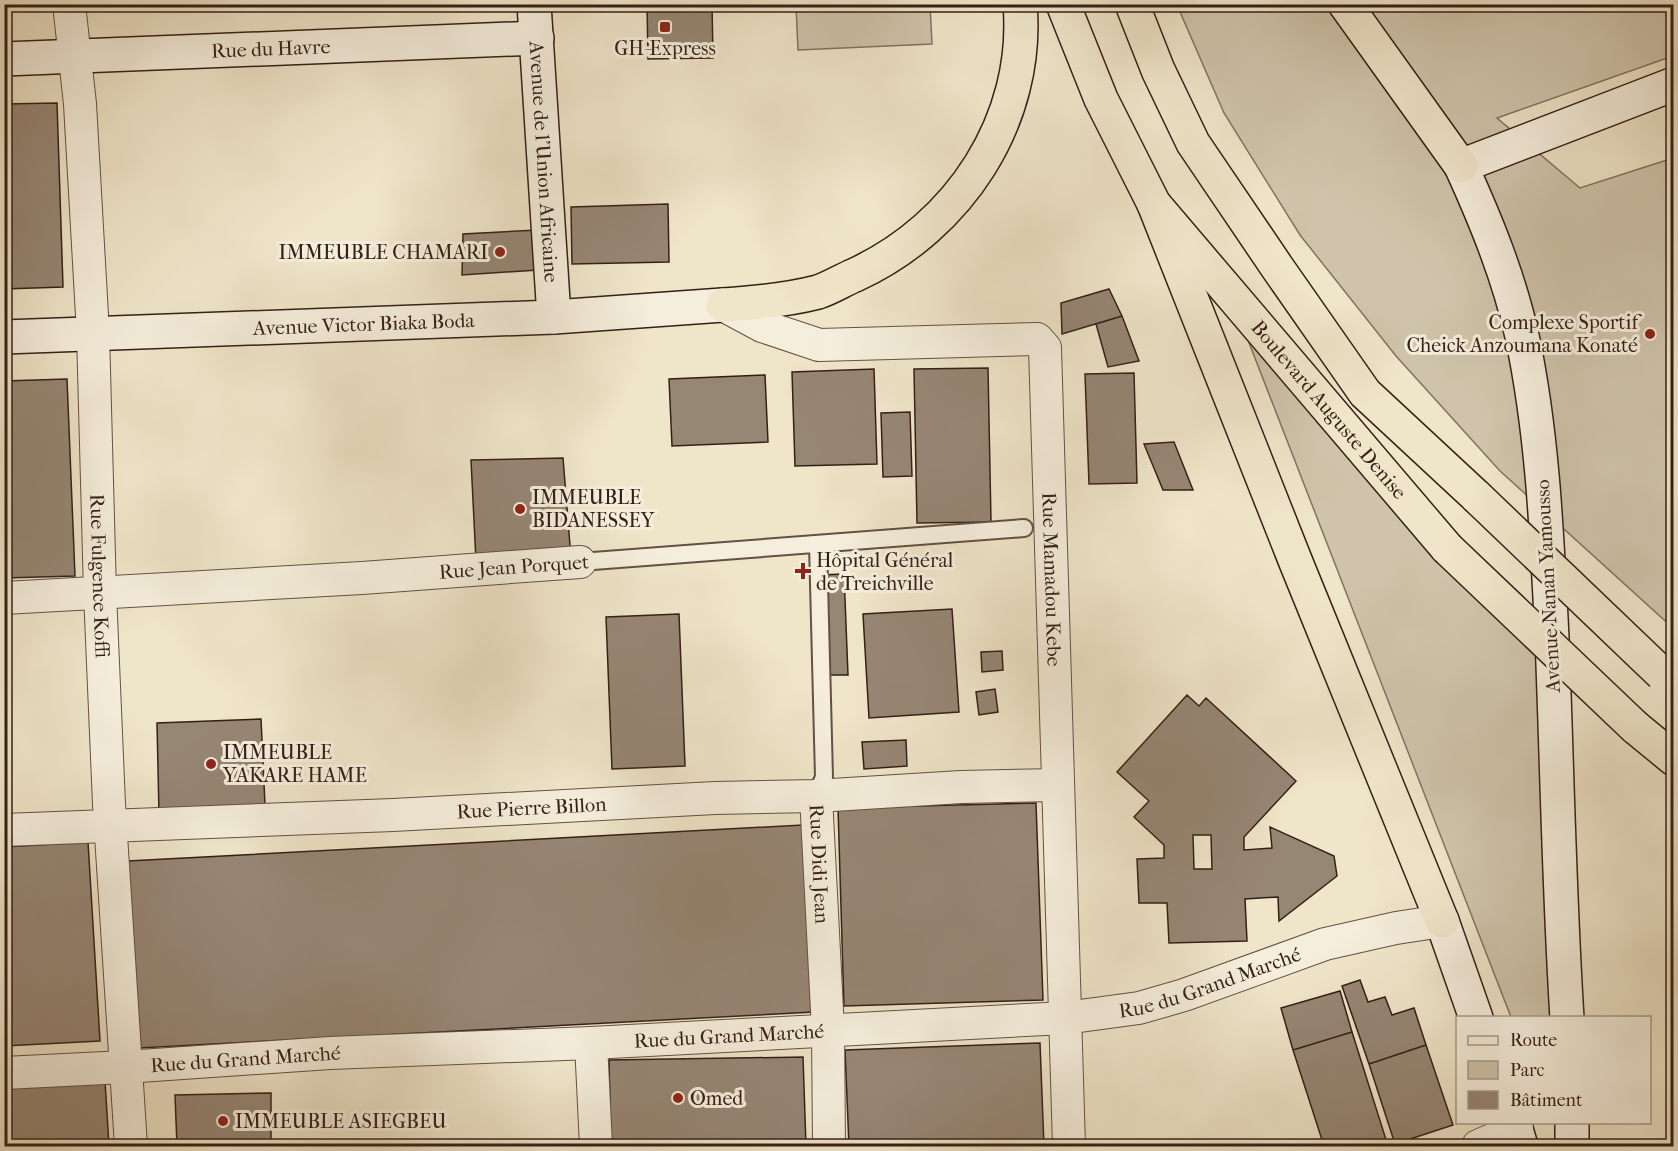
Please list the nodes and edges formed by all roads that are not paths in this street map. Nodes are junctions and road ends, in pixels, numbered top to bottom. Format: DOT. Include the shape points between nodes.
graph roads {
  1 [pos="69,4"];
  2 [pos="534,4"];
  3 [pos="1020,4"];
  4 [pos="1063,4"];
  5 [pos="1132,4"];
  6 [pos="1345,4"];
  7 [pos="537,38"];
  8 [pos="74,57"];
  9 [pos="4,59"];
  10 [pos="1674,84"];
  11 [pos="1461,166"];
  12 [pos="1154,204"];
  13 [pos="723,305"];
  14 [pos="554,317"];
  15 [pos="93,333"];
  16 [pos="4,337"];
  17 [pos="1024,528"];
  18 [pos="818,544"];
  19 [pos="580,562"];
  20 [pos="100,593"];
  21 [pos="4,598"];
  22 [pos="1668,679"];
  23 [pos="1674,759"];
  24 [pos="1058,785"];
  25 [pos="816,796"];
  26 [pos="112,826"];
  27 [pos="4,830"];
  28 [pos="1442,921"];
  29 [pos="1476,1016"];
  30 [pos="1567,1016"];
  31 [pos="1065,1018"];
  32 [pos="828,1030"];
  33 [pos="591,1043"];
  34 [pos="125,1067"];
  35 [pos="4,1073"];
  36 [pos="1572,1124"];
  37 [pos="1517,1133"];
  38 [pos="131,1146"];
  39 [pos="596,1146"];
  40 [pos="829,1146"];
  41 [pos="1069,1146"];
  42 [pos="1478,1146"];
  43 [pos="1572,1146"];
  1 -- 8 [label="street, Rue Fulgence Koffi"];
  2 -- 7 [label="main road, Avenue de l'Union Africaine"];
  3 -- 13 [label="highway" via="1022,34 1013,94 993,145 957,199 903,247 875,266 829,287 766,302"];
  4 -- 12 [label="highway, Boulevard Auguste Denise" via="1101,99"];
  5 -- 22 [label="highway, Boulevard Auguste Denise, bridge" via="1192,143 1365,393"];
  6 -- 11 [label="highway"];
  7 -- 8 [label="main road, Rue du Havre"];
  7 -- 14 [label="main road, Avenue de l'Union Africaine"];
  8 -- 9 [label="main road, Rue du Havre"];
  8 -- 15 [label="street, Rue Fulgence Koffi"];
  10 -- 11 [label="main road"];
  11 -- 30 [label="main road, Avenue Nanan Yamousso" via="1503,268 1522,335 1536,412 1547,538"];
  12 -- 23 [label="highway, Boulevard Auguste Denise, bridge" via="1447,548 1635,727"];
  12 -- 28 [label="highway"];
  13 -- 14 [label="main road, Avenue Victor Biaka Boda"];
  13 -- 24 [label="street, Rue Mamadou Kebe" via="762,326 819,345 1037,339 1043,344"];
  14 -- 15 [label="main road, Avenue Victor Biaka Boda"];
  15 -- 16 [label="main road, Avenue Victor Biaka Boda"];
  15 -- 20 [label="street, Rue Fulgence Koffi"];
  17 -- 18 [label="lane, Rue Jean Porquet"];
  18 -- 19 [label="lane, Rue Jean Porquet"];
  18 -- 25 [label="lane, Rue Didi Jean" via="824,777"];
  19 -- 20 [label="street, Rue Jean Porquet"];
  20 -- 21 [label="street, Rue Jean Porquet"];
  20 -- 26 [label="street, Rue Fulgence Koffi"];
  24 -- 25 [label="street, Rue Pierre Billon"];
  24 -- 31 [label="street, Rue Mamadou Kebe"];
  25 -- 26 [label="street, Rue Pierre Billon"];
  25 -- 32 [label="street, Rue Didi Jean"];
  26 -- 27 [label="street, Rue Pierre Billon"];
  26 -- 34 [label="street, Rue Fulgence Koffi"];
  28 -- 29 [label="main road"];
  28 -- 31 [label="street, Rue du Grand Marché" via="1325,944 1139,1008"];
  31 -- 32 [label="street, Rue du Grand Marché"];
  31 -- 41 [label="street, Rue Mamadou Kebe"];
  32 -- 33 [label="street, Rue du Grand Marché"];
  32 -- 40 [label="street, Rue Didi Jean"];
  33 -- 34 [label="street, Rue du Grand Marché" via="330,1053"];
  33 -- 39 [label="street"];
  34 -- 35 [label="street, Rue du Grand Marché"];
  34 -- 38 [label="street, Rue Fulgence Koffi"];
  36 -- 43 [label="main road"];
  37 -- 42 [label="street"];
}
